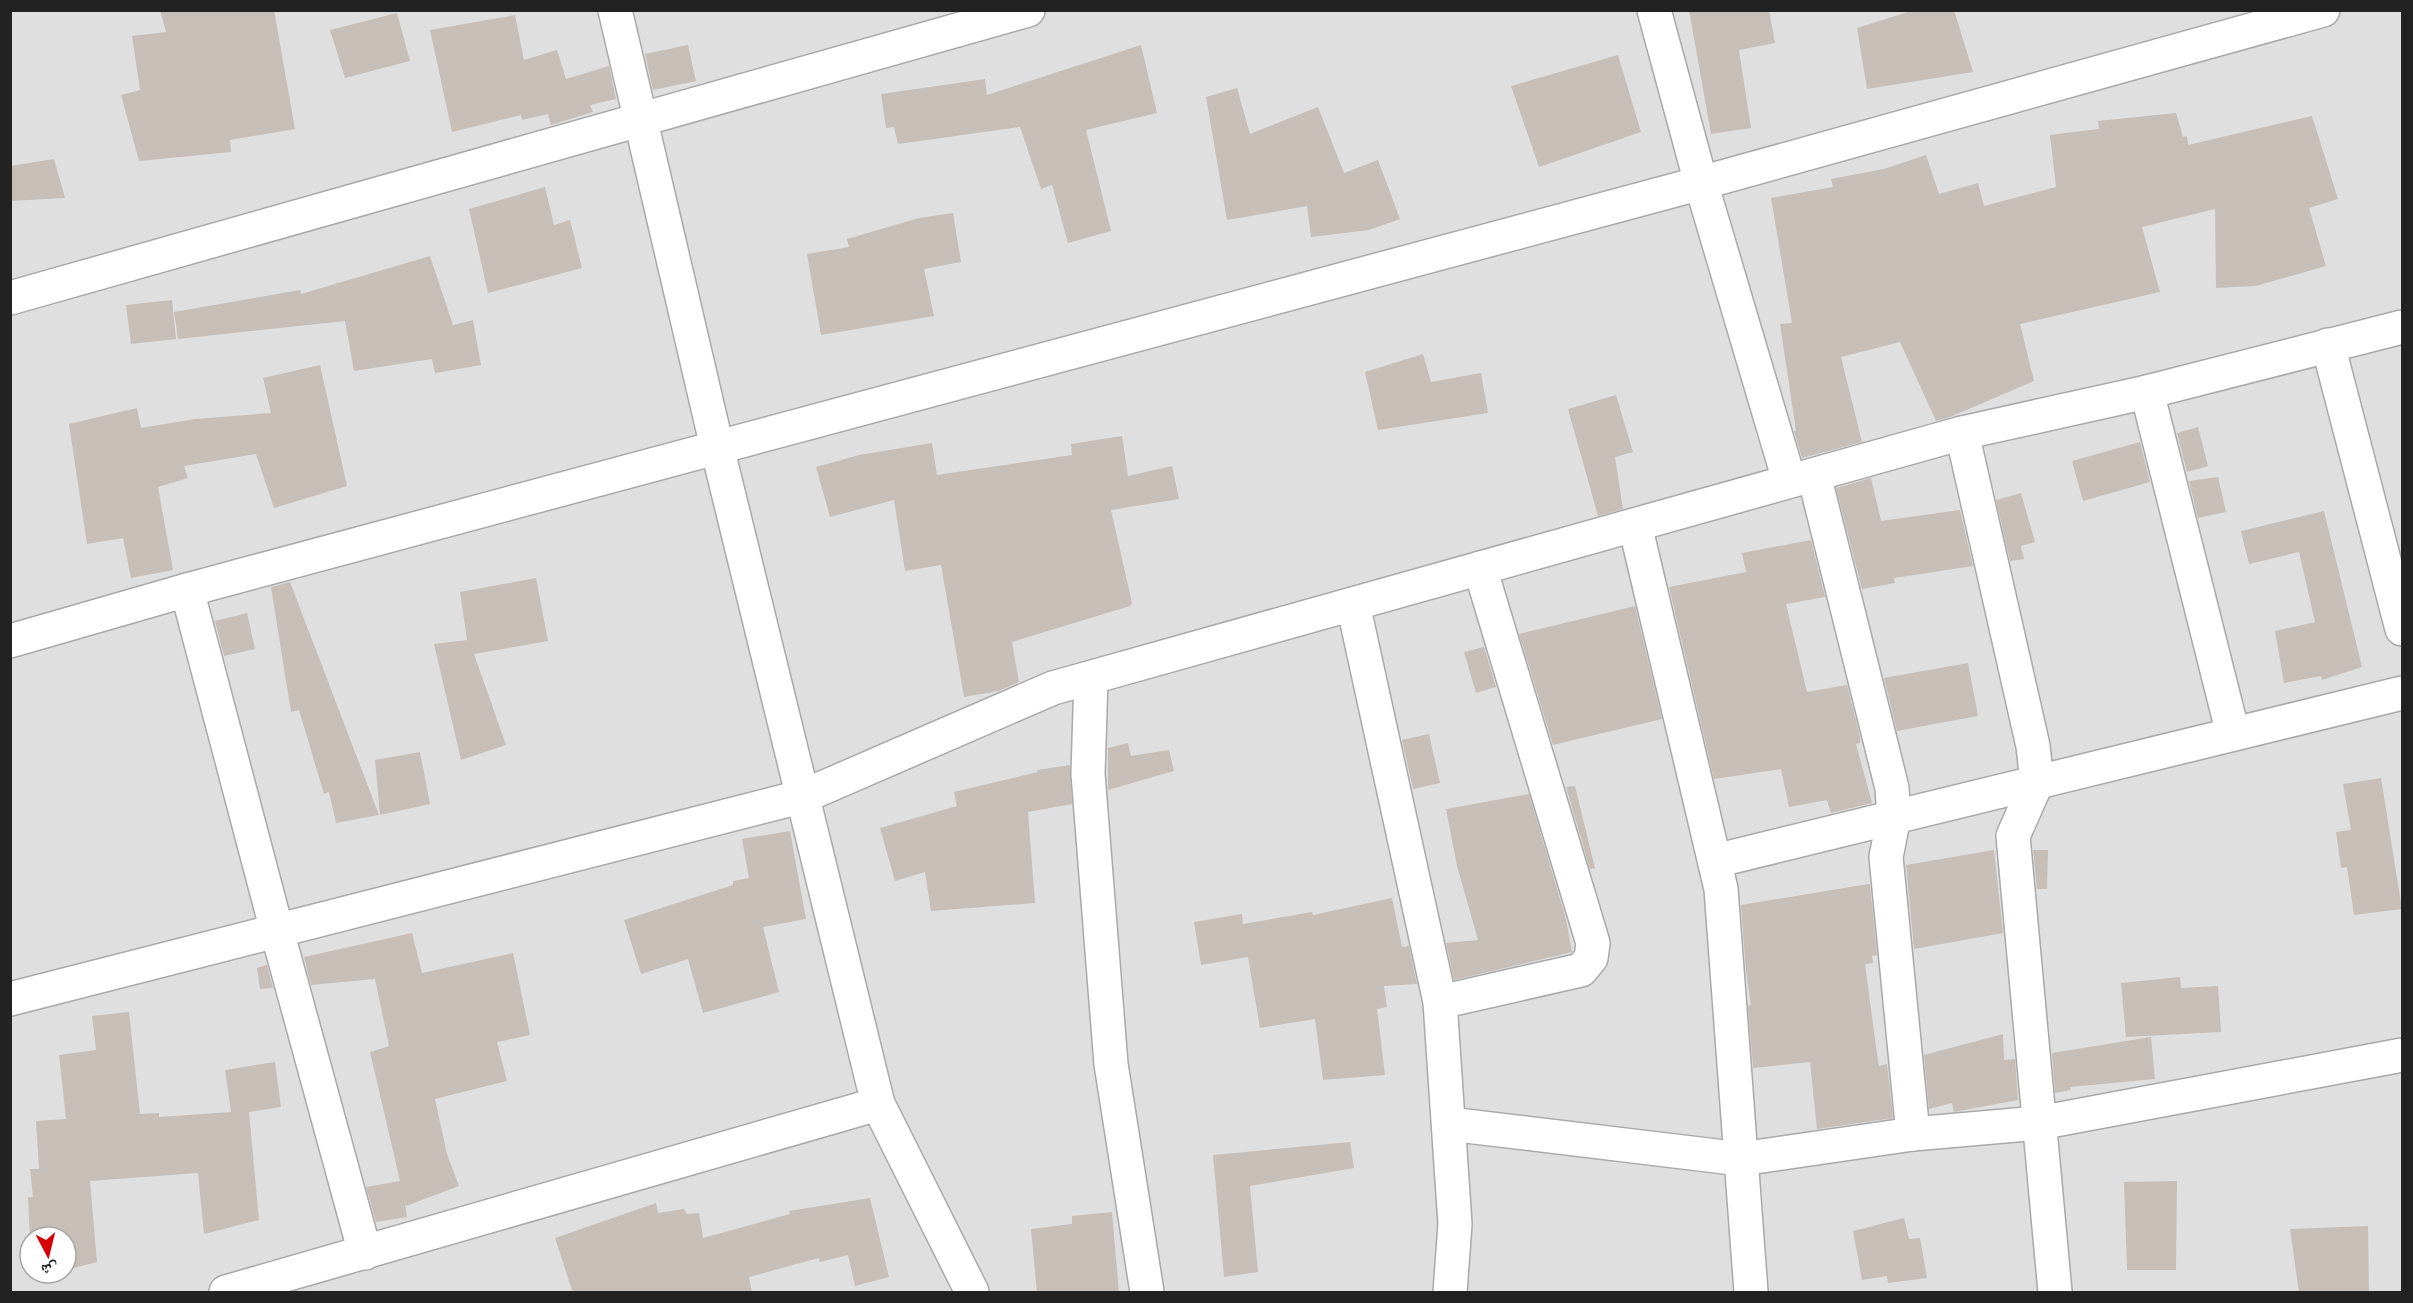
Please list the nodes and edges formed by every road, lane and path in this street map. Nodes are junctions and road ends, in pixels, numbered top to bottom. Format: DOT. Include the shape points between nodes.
graph roads {
  1 [pos="615,10"];
  2 [pos="1028,10"];
  3 [pos="1654,10"];
  4 [pos="2323,10"];
  5 [pos="641,122"];
  6 [pos="1701,183"];
  7 [pos="10,298"];
  8 [pos="2403,327"];
  9 [pos="2328,345"];
  10 [pos="2147,392"];
  11 [pos="1962,433"];
  12 [pos="717,447"];
  13 [pos="1802,477"];
  14 [pos="1635,525"];
  15 [pos="1480,568"];
  16 [pos="187,590"];
  17 [pos="1353,604"];
  18 [pos="2403,629"];
  19 [pos="10,641"];
  20 [pos="1091,678"];
  21 [pos="2403,693"];
  22 [pos="2233,734"];
  23 [pos="2037,782"];
  24 [pos="804,796"];
  25 [pos="1894,817"];
  26 [pos="1715,861"];
  27 [pos="277,931"];
  28 [pos="10,999"];
  29 [pos="1440,1002"];
  30 [pos="2403,1055"];
  31 [pos="878,1104"];
  32 [pos="2039,1123"];
  33 [pos="1449,1124"];
  34 [pos="1913,1134"];
  35 [pos="1741,1159"];
  36 [pos="365,1253"];
  37 [pos="226,1293"];
  38 [pos="972,1293"];
  39 [pos="1147,1293"];
  40 [pos="1450,1293"];
  41 [pos="1751,1293"];
  42 [pos="2055,1293"];
  1 -- 5 [label="street"];
  2 -- 5 [label="street"];
  3 -- 6 [label="street"];
  4 -- 6 [label="street"];
  5 -- 7 [label="street"];
  5 -- 12 [label="street"];
  6 -- 12 [label="street"];
  6 -- 13 [label="street"];
  8 -- 9 [label="street"];
  9 -- 10 [label="street"];
  9 -- 18 [label="street"];
  10 -- 11 [label="street"];
  10 -- 22 [label="street"];
  11 -- 13 [label="street"];
  11 -- 23 [label="street" via="2033,746"];
  12 -- 16 [label="street"];
  12 -- 24 [label="street"];
  13 -- 14 [label="street"];
  13 -- 25 [label="street" via="1889,769"];
  14 -- 15 [label="street"];
  14 -- 26 [label="street"];
  15 -- 17 [label="street"];
  15 -- 29 [label="street" via="1593,943 1591,958 1581,970"];
  16 -- 19 [label="street"];
  16 -- 27 [label="street"];
  17 -- 20 [label="street"];
  17 -- 29 [label="street"];
  20 -- 24 [label="street" via="1053,688"];
  20 -- 39 [label="street" via="1088,774 1111,1064"];
  21 -- 22 [label="street"];
  22 -- 23 [label="street"];
  23 -- 25 [label="street"];
  23 -- 32 [label="street" via="2013,836"];
  24 -- 27 [label="street"];
  24 -- 31 [label="street"];
  25 -- 26 [label="street"];
  25 -- 34 [label="street" via="1886,856"];
  26 -- 35 [label="street" via="1721,889"];
  27 -- 28 [label="street"];
  27 -- 36 [label="street"];
  29 -- 33 [label="street"];
  30 -- 32 [label="street"];
  31 -- 36 [label="street"];
  31 -- 38 [label="street"];
  32 -- 34 [label="street"];
  32 -- 42 [label="street"];
  33 -- 35 [label="street"];
  33 -- 40 [label="street" via="1455,1224"];
  34 -- 35 [label="street"];
  35 -- 41 [label="street"];
  36 -- 37 [label="street"];
}
